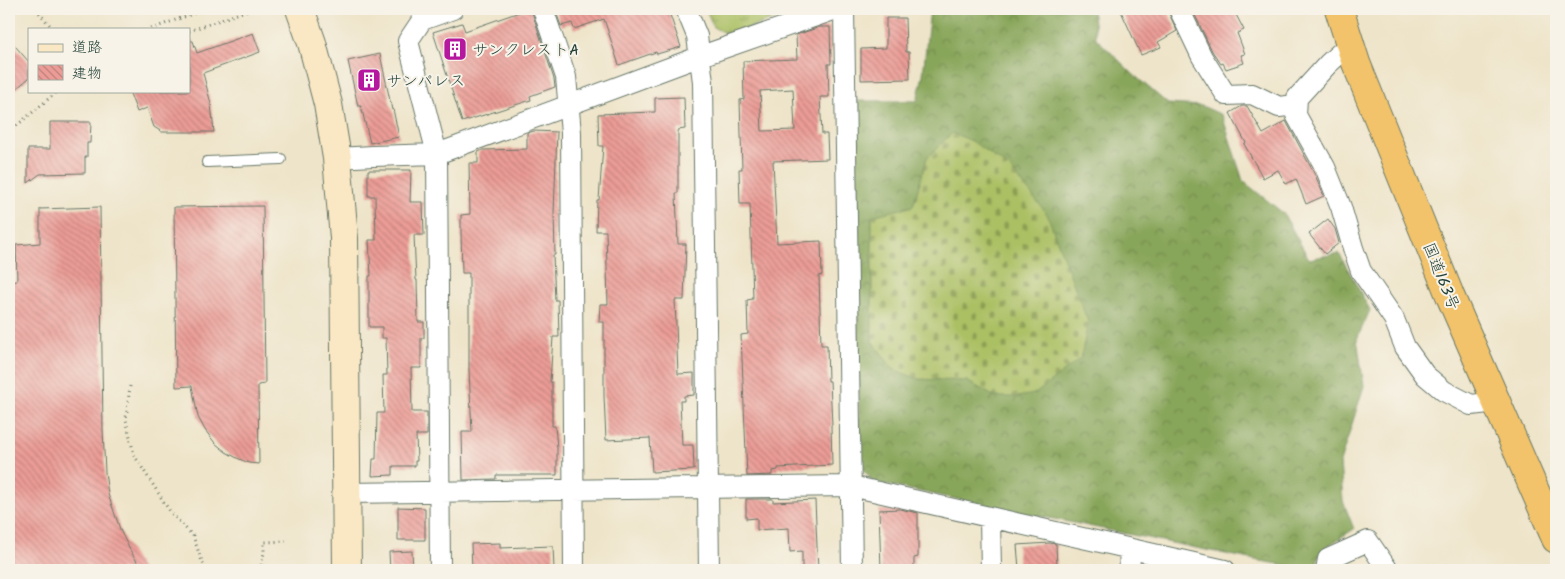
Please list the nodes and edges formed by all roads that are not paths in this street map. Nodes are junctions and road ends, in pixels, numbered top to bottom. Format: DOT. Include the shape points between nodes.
graph roads {
  1 [pos="300,9"];
  2 [pos="453,9"];
  3 [pos="543,9"];
  4 [pos="686,9"];
  5 [pos="836,9"];
  6 [pos="844,9"];
  7 [pos="1179,9"];
  8 [pos="1338,9"];
  9 [pos="1350,44"];
  10 [pos="701,56"];
  11 [pos="1296,105"];
  12 [pos="568,106"];
  13 [pos="437,154"];
  14 [pos="337,158"];
  15 [pos="281,159"];
  16 [pos="207,162"];
  17 [pos="1497,402"];
  18 [pos="851,486"];
  19 [pos="708,488"];
  20 [pos="573,490"];
  21 [pos="440,491"];
  22 [pos="346,493"];
  23 [pos="990,518"];
  24 [pos="1556,539"];
  25 [pos="1129,549"];
  26 [pos="347,570"];
  27 [pos="440,570"];
  28 [pos="574,570"];
  29 [pos="709,570"];
  30 [pos="852,570"];
  31 [pos="991,570"];
  32 [pos="1130,570"];
  33 [pos="1225,570"];
  34 [pos="1326,570"];
  35 [pos="1388,570"];
  1 -- 14 [label="street" via="328,104"];
  2 -- 13 [label="street" via="422,20 408,42"];
  3 -- 12 [label="street" via="566,76"];
  4 -- 10 [label="street"];
  5 -- 10 [label="street"];
  6 -- 18 [label="street"];
  7 -- 11 [label="street" via="1202,58 1226,95 1252,94 1279,107"];
  8 -- 9 [label="highway, 国道163号"];
  9 -- 11 [label="street" via="1297,98"];
  9 -- 17 [label="highway, 国道163号" via="1447,288"];
  10 -- 12 [label="street"];
  10 -- 19 [label="street"];
  11 -- 17 [label="street" via="1296,115 1332,183 1362,271 1394,319 1405,347 1425,375 1444,391 1471,405"];
  12 -- 13 [label="street"];
  12 -- 20 [label="street" via="571,143"];
  13 -- 14 [label="street"];
  13 -- 21 [label="street"];
  14 -- 22 [label="street" via="344,238"];
  15 -- 16 [label="lane"];
  17 -- 24 [label="highway, 国道163号"];
  18 -- 19 [label="street"];
  18 -- 23 [label="street"];
  18 -- 30 [label="street"];
  19 -- 20 [label="street"];
  19 -- 29 [label="street"];
  20 -- 21 [label="street"];
  20 -- 28 [label="street"];
  21 -- 22 [label="street"];
  21 -- 27 [label="street"];
  22 -- 26 [label="street"];
  23 -- 25 [label="street"];
  23 -- 31 [label="street"];
  25 -- 32 [label="street"];
  25 -- 33 [label="street"];
  34 -- 35 [label="street" via="1328,560 1368,541"];
}
